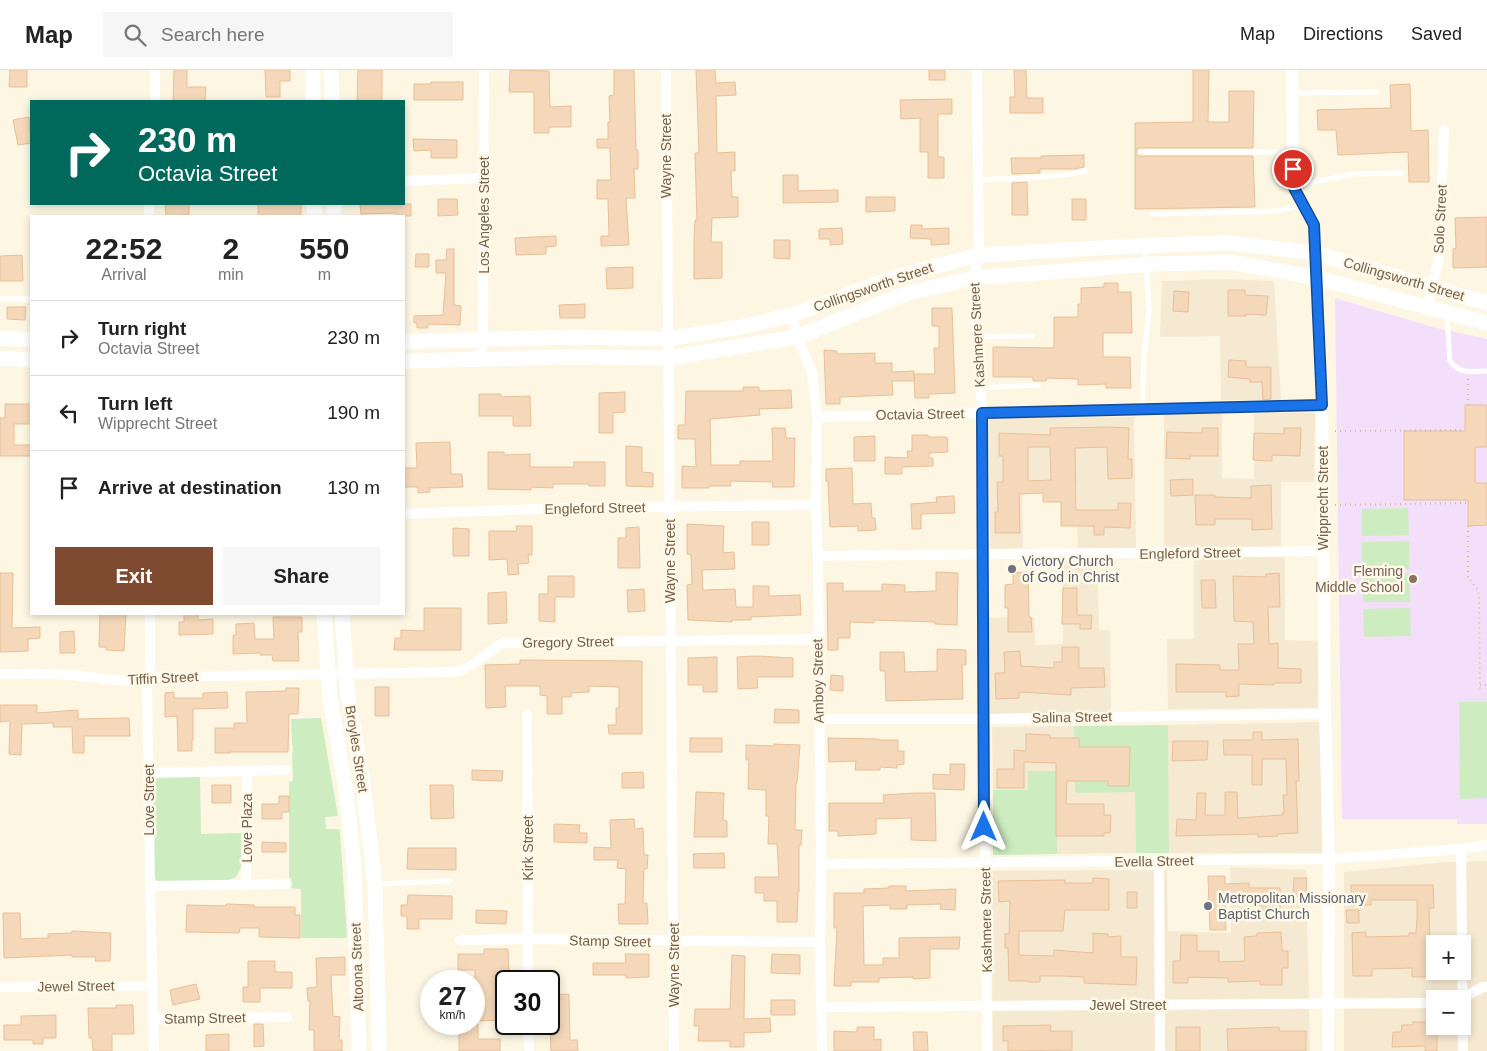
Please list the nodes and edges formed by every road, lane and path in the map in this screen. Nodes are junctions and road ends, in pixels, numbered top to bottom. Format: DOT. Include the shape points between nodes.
graph roads {
  1 [pos="155,70"];
  2 [pos="313,70"];
  3 [pos="331,70"];
  4 [pos="484,70"];
  5 [pos="666,70"];
  6 [pos="977,70"];
  7 [pos="1292,70"];
  8 [pos="1377,92"];
  9 [pos="1292,93"];
  10 [pos="154,100"];
  11 [pos="313,100"];
  12 [pos="332,100"];
  13 [pos="1444,130"];
  14 [pos="1140,152"];
  15 [pos="1293,152"];
  16 [pos="1086,171"];
  17 [pos="1402,173"];
  18 [pos="484,178"];
  19 [pos="978,180"];
  20 [pos="405,181"];
  21 [pos="1293,186"];
  22 [pos="1304,205"];
  23 [pos="1152,214"];
  24 [pos="1145,245"];
  25 [pos="1315,253"];
  26 [pos="979,255"];
  27 [pos="1147,264"];
  28 [pos="973,278"];
  29 [pos="1317,278"];
  30 [pos="1432,288"];
  31 [pos="0,299"];
  32 [pos="30,299"];
  33 [pos="1487,303"];
  34 [pos="1426,306"];
  35 [pos="1447,312"];
  36 [pos="792,315"];
  37 [pos="1487,323"];
  38 [pos="1032,336"];
  39 [pos="797,337"];
  40 [pos="977,337"];
  41 [pos="0,338"];
  42 [pos="667,339"];
  43 [pos="30,340"];
  44 [pos="483,340"];
  45 [pos="405,342"];
  46 [pos="0,358"];
  47 [pos="668,358"];
  48 [pos="480,359"];
  49 [pos="30,360"];
  50 [pos="405,361"];
  51 [pos="1468,371"];
  52 [pos="1487,371"];
  53 [pos="1039,386"];
  54 [pos="980,388"];
  55 [pos="1322,405"];
  56 [pos="1468,405"];
  57 [pos="1142,409"];
  58 [pos="982,413"];
  59 [pos="817,417"];
  60 [pos="1465,430"];
  61 [pos="1322,432"];
  62 [pos="1468,503"];
  63 [pos="816,505"];
  64 [pos="1322,505"];
  65 [pos="670,506"];
  66 [pos="405,514"];
  67 [pos="1468,526"];
  68 [pos="1323,551"];
  69 [pos="982,555"];
  70 [pos="818,556"];
  71 [pos="150,615"];
  72 [pos="324,615"];
  73 [pos="342,615"];
  74 [pos="670,640"];
  75 [pos="818,640"];
  76 [pos="345,672"];
  77 [pos="327,673"];
  78 [pos="0,674"];
  79 [pos="147,680"];
  80 [pos="1480,685"];
  81 [pos="1487,685"];
  82 [pos="1480,690"];
  83 [pos="527,714"];
  84 [pos="1325,714"];
  85 [pos="819,719"];
  86 [pos="984,719"];
  87 [pos="286,770"];
  88 [pos="247,772"];
  89 [pos="149,773"];
  90 [pos="1487,845"];
  91 [pos="1460,849"];
  92 [pos="1329,859"];
  93 [pos="1159,861"];
  94 [pos="985,862"];
  95 [pos="821,864"];
  96 [pos="450,881"];
  97 [pos="355,883"];
  98 [pos="246,884"];
  99 [pos="287,884"];
  100 [pos="375,884"];
  101 [pos="150,886"];
  102 [pos="1462,935"];
  103 [pos="528,939"];
  104 [pos="460,940"];
  105 [pos="674,942"];
  106 [pos="820,942"];
  107 [pos="528,970"];
  108 [pos="153,986"];
  109 [pos="0,987"];
  110 [pos="1487,987"];
  111 [pos="1471,993"];
  112 [pos="1328,1002"];
  113 [pos="1426,1003"];
  114 [pos="1160,1005"];
  115 [pos="988,1006"];
  116 [pos="822,1007"];
  117 [pos="287,1017"];
  118 [pos="154,1019"];
  119 [pos="528,1035"];
  120 [pos="1463,1035"];
  121 [pos="154,1051"];
  122 [pos="359,1051"];
  123 [pos="379,1051"];
  124 [pos="529,1051"];
  125 [pos="674,1051"];
  126 [pos="822,1051"];
  127 [pos="987,1051"];
  128 [pos="1160,1051"];
  129 [pos="1328,1051"];
  130 [pos="1463,1051"];
  1 -- 10 [label="street"];
  2 -- 11 [label="main road"];
  3 -- 12 [label="main road"];
  4 -- 18 [label="street, Los Angeles Street"];
  5 -- 42 [label="street, Wayne Street"];
  6 -- 19 [label="street, Kashmere Street"];
  7 -- 9 [label="street"];
  8 -- 9 [label="lane"];
  9 -- 15 [label="street"];
  13 -- 30 [label="street, Solo Street" via="1438,260"];
  14 -- 15 [label="lane"];
  15 -- 21 [label="street"];
  16 -- 19 [label="lane"];
  17 -- 21 [label="lane" via="1354,174"];
  18 -- 20 [label="street"];
  18 -- 44 [label="street, Los Angeles Street"];
  19 -- 26 [label="street, Kashmere Street"];
  21 -- 22 [label="street, Wipprecht Street"];
  22 -- 23 [label="lane" via="1278,211"];
  22 -- 25 [label="street, Wipprecht Street" via="1314,225"];
  24 -- 25 [label="main road, Collingsworth Street" via="1230,243"];
  24 -- 26 [label="main road, Collingsworth Street"];
  24 -- 27 [label="lane"];
  25 -- 29 [label="street, Wipprecht Street"];
  25 -- 30 [label="main road, Collingsworth Street"];
  26 -- 28 [label="street, Kashmere Street"];
  26 -- 36 [label="main road, Collingsworth Street" via="899,276"];
  27 -- 28 [label="main road, Collingsworth Street"];
  27 -- 29 [label="main road, Collingsworth Street" via="1230,262"];
  27 -- 57 [label="lane" via="1149,310"];
  28 -- 39 [label="main road, Collingsworth Street" via="905,294"];
  28 -- 40 [label="street, Kashmere Street"];
  29 -- 34 [label="main road, Collingsworth Street"];
  29 -- 55 [label="street, Wipprecht Street"];
  30 -- 33 [label="main road, Collingsworth Street"];
  30 -- 34 [label="street, Solo Street"];
  31 -- 32 [label="lane"];
  34 -- 35 [label="main road, Collingsworth Street"];
  35 -- 37 [label="main road, Collingsworth Street"];
  35 -- 51 [label="lane" via="1450,361 1459,370"];
  36 -- 39 [label="street, Amboy Street"];
  36 -- 42 [label="main road, Collingsworth Street"];
  38 -- 40 [label="lane"];
  39 -- 47 [label="main road, Collingsworth Street"];
  39 -- 59 [label="street, Amboy Street" via="812,372"];
  40 -- 54 [label="street, Kashmere Street"];
  41 -- 43 [label="main road"];
  42 -- 44 [label="main road, Collingsworth Street" via="572,337"];
  42 -- 47 [label="street, Wayne Street"];
  44 -- 45 [label="main road, Collingsworth Street"];
  44 -- 48 [label="street, Los Angeles Street"];
  46 -- 49 [label="main road"];
  47 -- 48 [label="main road, Collingsworth Street"];
  47 -- 65 [label="street, Wayne Street"];
  48 -- 50 [label="main road, Collingsworth Street"];
  51 -- 52 [label="lane"];
  51 -- 56 [label="path"];
  53 -- 54 [label="lane"];
  54 -- 58 [label="street, Kashmere Street"];
  55 -- 57 [label="street, Octavia Street"];
  55 -- 61 [label="street, Wipprecht Street"];
  57 -- 58 [label="street, Octavia Street"];
  58 -- 59 [label="street, Octavia Street"];
  58 -- 69 [label="street, Kashmere Street"];
  59 -- 63 [label="street, Amboy Street"];
  60 -- 61 [label="path"];
  61 -- 64 [label="street, Wipprecht Street"];
  62 -- 64 [label="path"];
  63 -- 65 [label="street, Engleford Street"];
  63 -- 70 [label="street, Amboy Street"];
  64 -- 68 [label="street, Wipprecht Street"];
  65 -- 66 [label="street, Engleford Street"];
  65 -- 74 [label="street, Wayne Street"];
  67 -- 80 [label="path" via="1468,577 1479,596"];
  68 -- 69 [label="street, Engleford Street"];
  68 -- 84 [label="street, Wipprecht Street"];
  69 -- 70 [label="street, Engleford Street"];
  69 -- 86 [label="street, Kashmere Street"];
  70 -- 75 [label="street, Amboy Street"];
  71 -- 79 [label="street, Love Street"];
  72 -- 77 [label="main road, Broyles Street"];
  73 -- 76 [label="main road, Broyles Street"];
  74 -- 75 [label="street, Gregory Street"];
  74 -- 76 [label="street, Gregory Street" via="503,643 472,666 454,672"];
  74 -- 105 [label="street, Wayne Street"];
  75 -- 85 [label="street, Amboy Street"];
  76 -- 77 [label="street, Gregory Street"];
  76 -- 100 [label="main road, Broyles Street"];
  77 -- 79 [label="street, Tiffin Street"];
  77 -- 97 [label="main road, Broyles Street" via="345,785"];
  78 -- 79 [label="street, Tiffin Street"];
  79 -- 89 [label="street, Love Street"];
  80 -- 81 [label="path"];
  80 -- 82 [label="path"];
  83 -- 103 [label="street, Kirk Street"];
  84 -- 86 [label="street, Salina Street"];
  84 -- 92 [label="street, Wipprecht Street"];
  85 -- 86 [label="street, Salina Street"];
  85 -- 95 [label="street, Amboy Street"];
  86 -- 94 [label="street, Kashmere Street"];
  87 -- 88 [label="street"];
  88 -- 89 [label="street"];
  88 -- 98 [label="street, Love Plaza"];
  89 -- 101 [label="street, Love Street"];
  90 -- 91 [label="street, Evella Street"];
  91 -- 92 [label="street, Evella Street"];
  91 -- 102 [label="street"];
  92 -- 93 [label="street, Evella Street"];
  92 -- 112 [label="street, Wipprecht Street"];
  93 -- 94 [label="street, Evella Street"];
  93 -- 114 [label="street"];
  94 -- 95 [label="street, Evella Street"];
  94 -- 115 [label="street, Kashmere Street"];
  95 -- 106 [label="street, Amboy Street"];
  96 -- 100 [label="lane"];
  97 -- 122 [label="main road, Altoona Street"];
  98 -- 99 [label="street"];
  98 -- 101 [label="street"];
  100 -- 123 [label="main road, Altoona Street"];
  101 -- 108 [label="street, Love Street"];
  103 -- 104 [label="street, Stamp Street"];
  103 -- 105 [label="street, Stamp Street"];
  103 -- 107 [label="street, Kirk Street"];
  105 -- 106 [label="street, Stamp Street"];
  105 -- 125 [label="street, Wayne Street"];
  106 -- 116 [label="street, Amboy Street"];
  108 -- 109 [label="street, Jewel Street"];
  108 -- 118 [label="street, Love Street"];
  110 -- 111 [label="street"];
  112 -- 113 [label="street, Jewel Street"];
  112 -- 114 [label="street, Jewel Street"];
  112 -- 129 [label="street, Wipprecht Street"];
  114 -- 115 [label="street, Jewel Street"];
  114 -- 128 [label="street"];
  115 -- 116 [label="street, Jewel Street"];
  115 -- 127 [label="street, Kashmere Street"];
  116 -- 126 [label="street, Amboy Street"];
  117 -- 118 [label="street, Stamp Street"];
  118 -- 121 [label="street, Love Street"];
  119 -- 124 [label="street"];
  120 -- 130 [label="street"];
}
